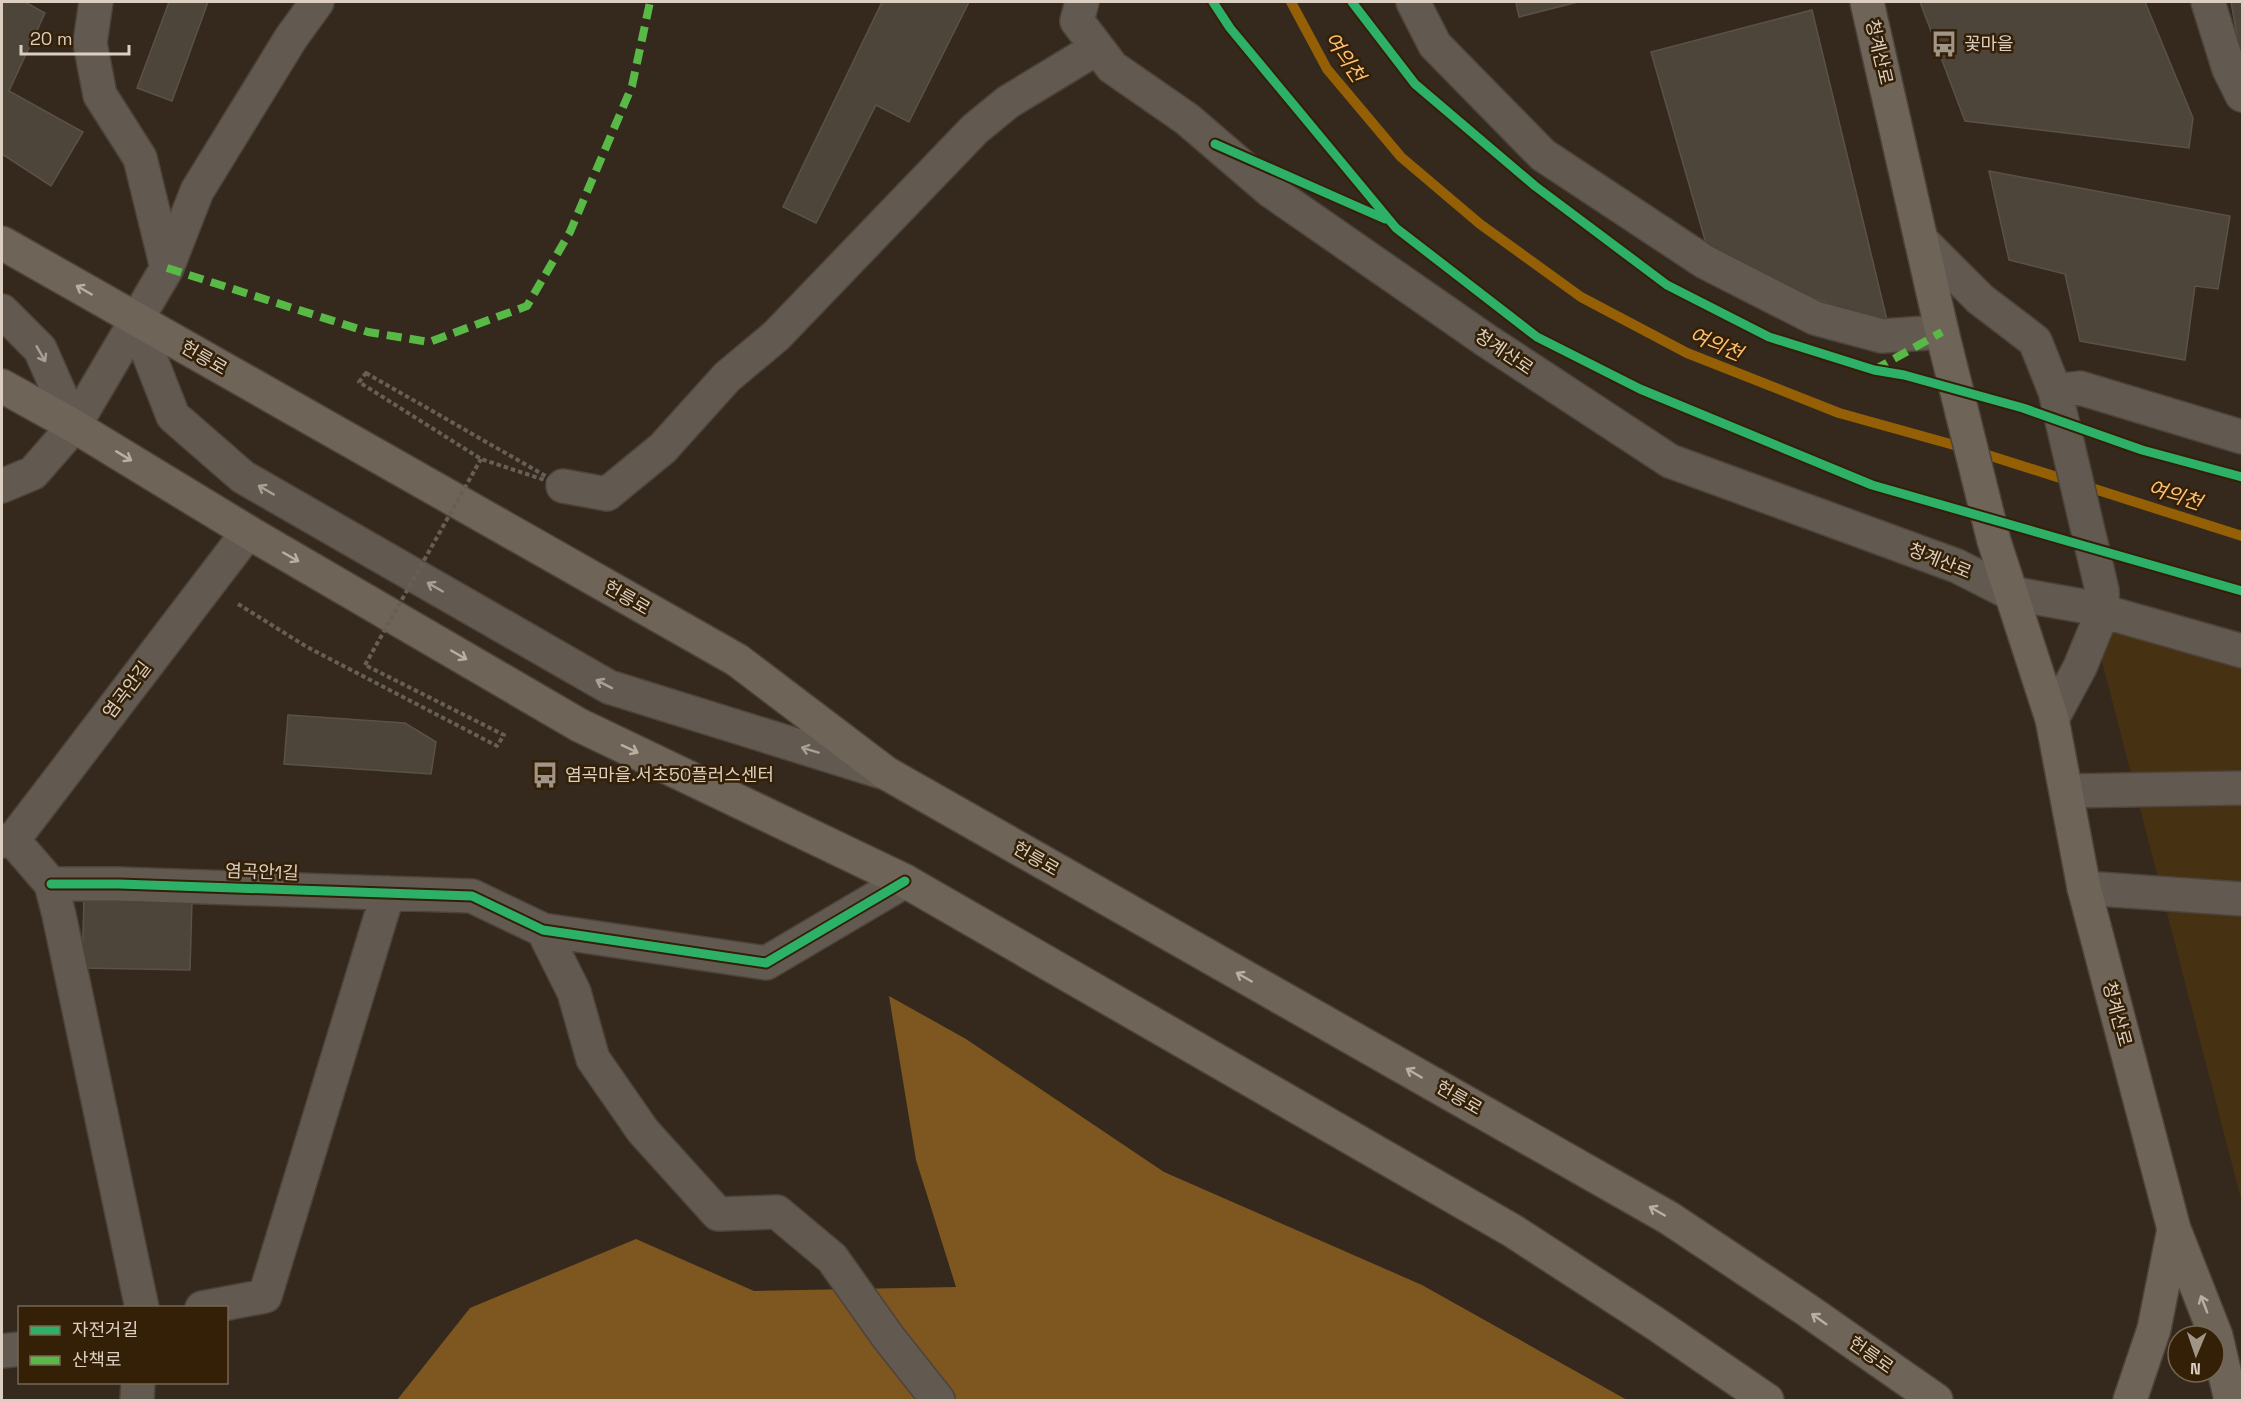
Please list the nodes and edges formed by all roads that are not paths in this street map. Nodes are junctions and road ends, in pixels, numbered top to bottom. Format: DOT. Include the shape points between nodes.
graph roads {
  1 [pos="96,2"];
  2 [pos="317,2"];
  3 [pos="1082,2"];
  4 [pos="1413,2"];
  5 [pos="1867,2"];
  6 [pos="2208,2"];
  7 [pos="1097,48"];
  8 [pos="2242,95"];
  9 [pos="1922,240"];
  10 [pos="2,243"];
  11 [pos="167,268"];
  12 [pos="2,312"];
  13 [pos="135,320"];
  14 [pos="1942,332"];
  15 [pos="2,386"];
  16 [pos="2055,391"];
  17 [pos="74,426"];
  18 [pos="2242,437"];
  19 [pos="2,486"];
  20 [pos="563,486"];
  21 [pos="248,532"];
  22 [pos="2010,593"];
  23 [pos="2102,600"];
  24 [pos="2242,651"];
  25 [pos="2052,719"];
  26 [pos="886,773"];
  27 [pos="2242,788"];
  28 [pos="2066,791"];
  29 [pos="7,840"];
  30 [pos="905,881"];
  31 [pos="51,884"];
  32 [pos="2084,888"];
  33 [pos="388,893"];
  34 [pos="2242,899"];
  35 [pos="543,930"];
  36 [pos="2174,1229"];
  37 [pos="141,1306"];
  38 [pos="212,1306"];
  39 [pos="18,1349"];
  40 [pos="2,1351"];
  41 [pos="138,1384"];
  42 [pos="136,1401"];
  43 [pos="938,1401"];
  44 [pos="1767,1401"];
  45 [pos="1936,1401"];
  46 [pos="2130,1401"];
  47 [pos="2231,1401"];
  1 -- 11 [label="street" via="90,43 100,94 140,158"];
  2 -- 11 [label="street" via="197,192"];
  3 -- 7 [label="street, 청계산로" via="1077,21"];
  4 -- 14 [label="street" via="1434,45 1543,154 1705,262 1815,318 1882,336"];
  5 -- 9 [label="main road, 청계산로"];
  6 -- 8 [label="street" via="2229,69"];
  7 -- 20 [label="street" via="1008,102 975,129 776,336 727,377 654,456 607,494"];
  7 -- 22 [label="street, 청계산로" via="1112,67 1187,119 1271,191 1487,342 1670,461 1958,566"];
  9 -- 14 [label="main road, 청계산로"];
  9 -- 16 [label="street" via="1980,299 2035,341"];
  13 -- 10 [label="main road, 헌릉로, one-way"];
  11 -- 13 [label="street"];
  12 -- 17 [label="street, one-way" via="40,349"];
  13 -- 17 [label="street"];
  13 -- 26 [label="main road, 헌릉로" via="737,660"];
  26 -- 13 [label="street, one-way" via="609,687 243,477 173,416"];
  14 -- 22 [label="main road, 청계산로"];
  15 -- 17 [label="main road"];
  16 -- 18 [label="street" via="2080,388"];
  16 -- 23 [label="street"];
  17 -- 19 [label="street" via="33,473"];
  17 -- 21 [label="main road, one-way"];
  21 -- 29 [label="street, 염곡안길"];
  21 -- 30 [label="main road, one-way" via="579,725"];
  22 -- 23 [label="street"];
  22 -- 25 [label="main road, 청계산로"];
  23 -- 24 [label="street"];
  23 -- 25 [label="street" via="2080,667"];
  25 -- 28 [label="main road, 청계산로"];
  45 -- 26 [label="main road, 헌릉로, one-way" via="1669,1218"];
  27 -- 28 [label="street"];
  28 -- 32 [label="main road, 청계산로"];
  29 -- 31 [label="street"];
  30 -- 35 [label="street" via="766,963"];
  30 -- 44 [label="main road" via="1513,1231"];
  31 -- 33 [label="street, 염곡안1길"];
  31 -- 37 [label="street"];
  32 -- 34 [label="street"];
  32 -- 36 [label="main road, 청계산로"];
  33 -- 35 [label="street, 염곡안1길" via="472,896"];
  33 -- 38 [label="street" via="265,1296"];
  35 -- 43 [label="street" via="574,992 593,1059 643,1131 718,1214 777,1212 832,1258"];
  36 -- 46 [label="main road, 청계산로" via="2154,1329"];
  47 -- 36 [label="main road, one-way" via="2216,1336"];
  39 -- 40 [label="street"];
  41 -- 42 [label="street"];
}
